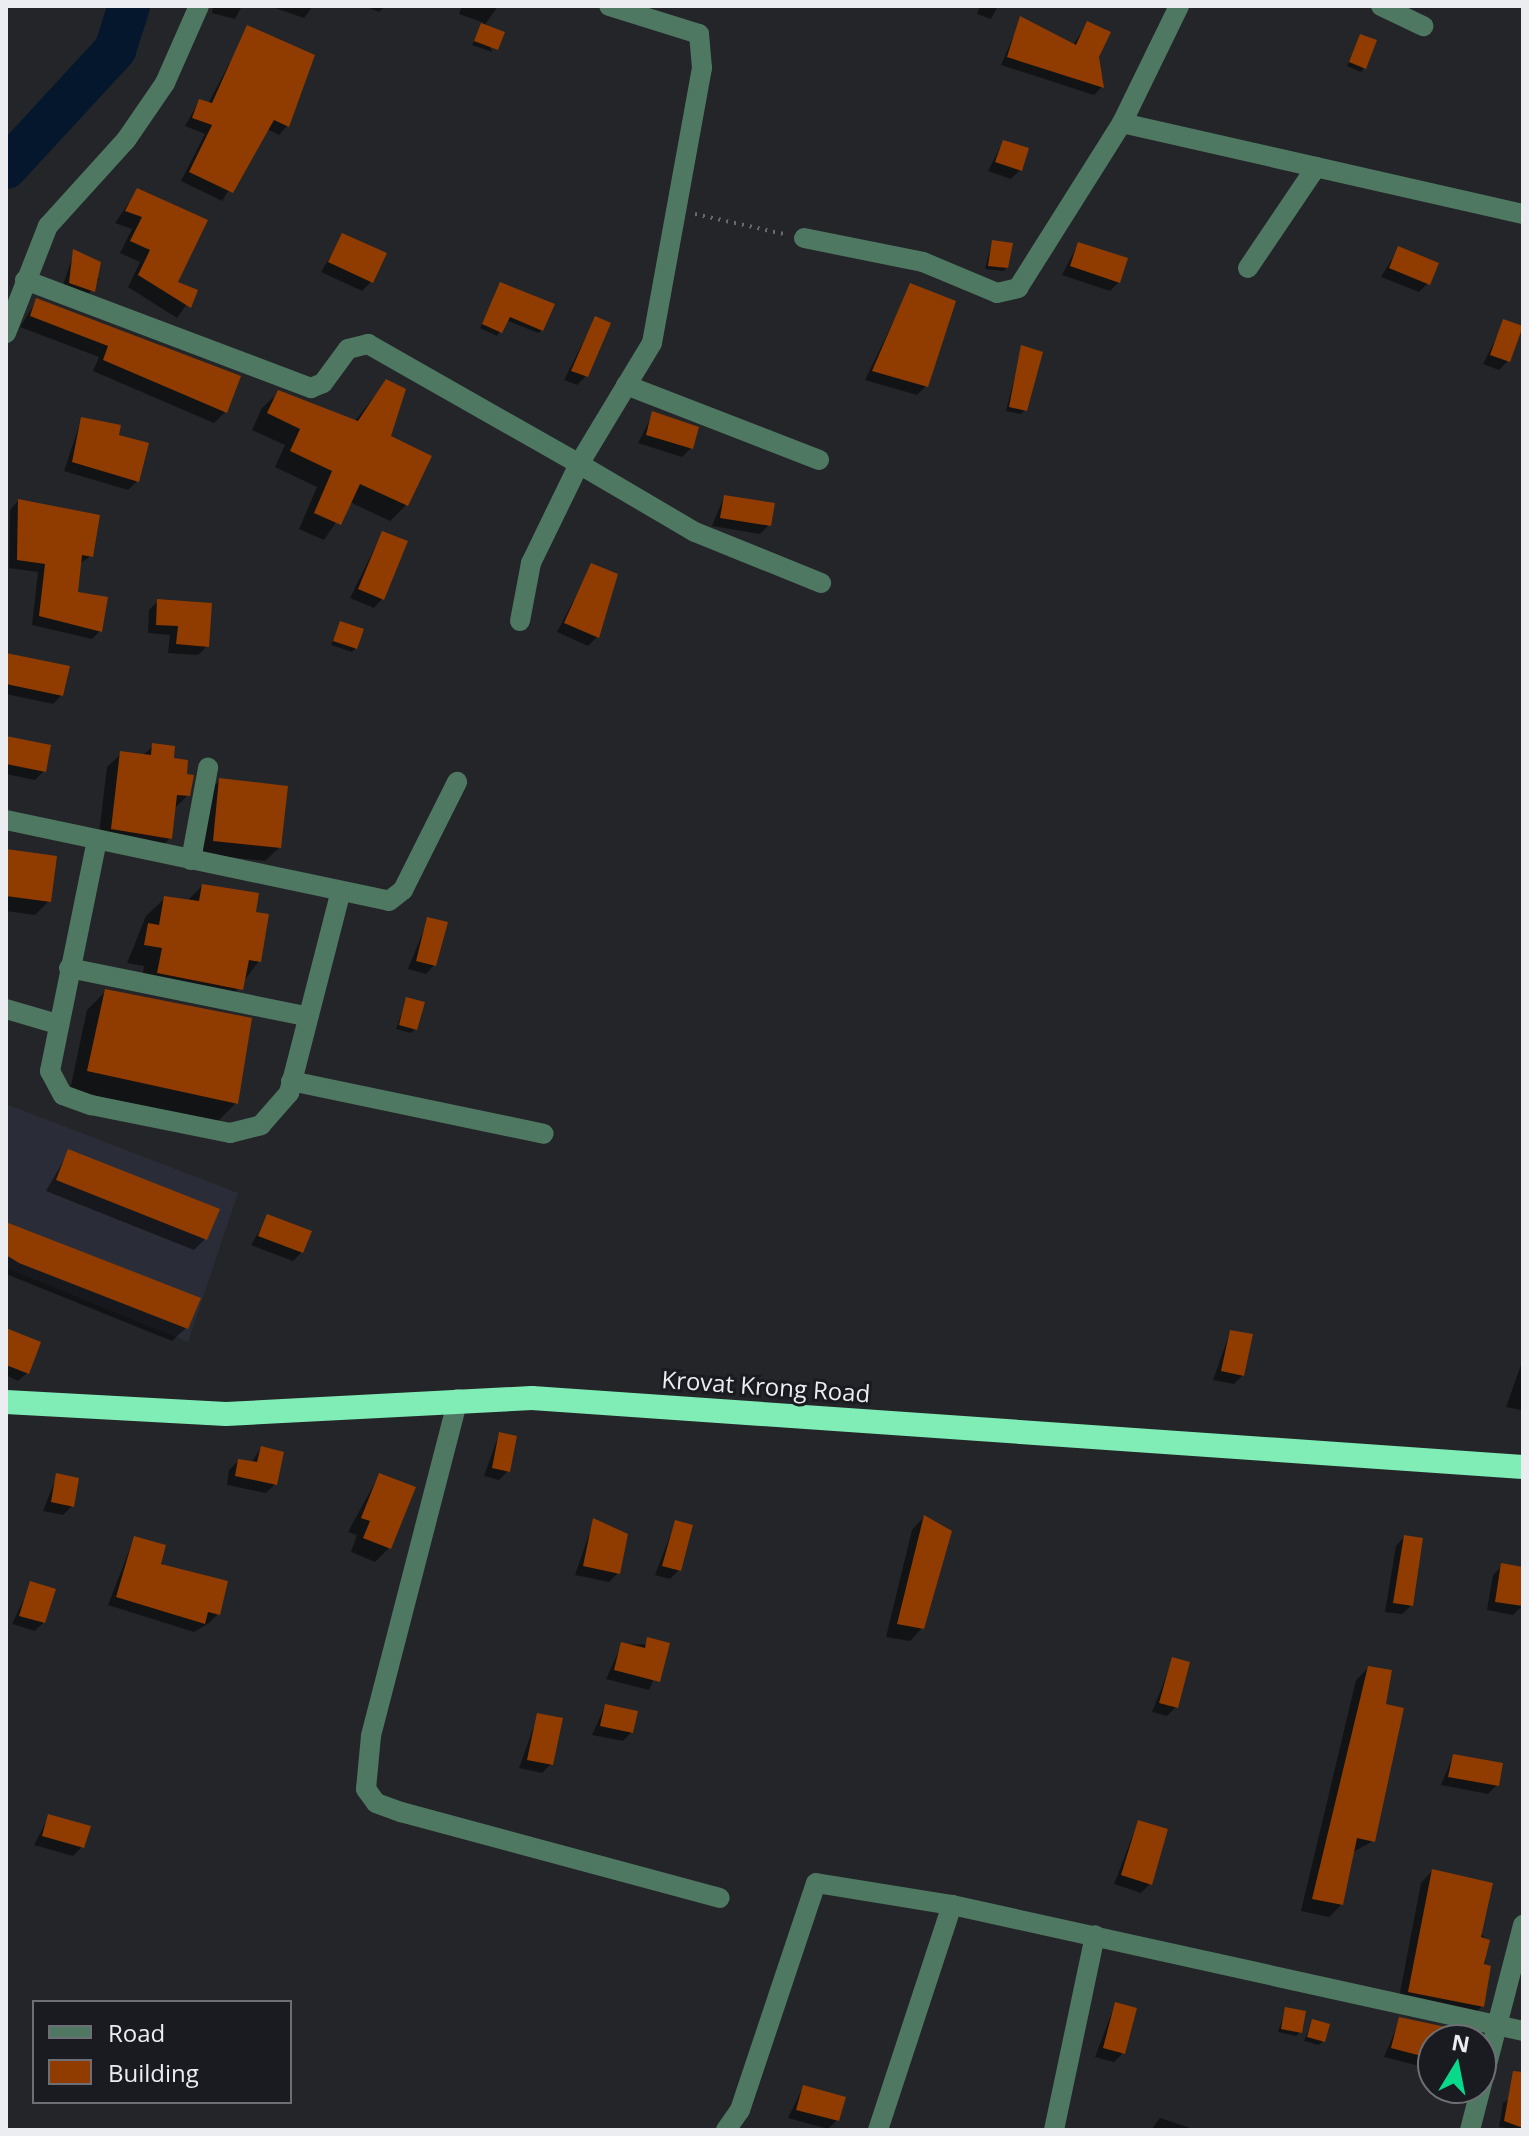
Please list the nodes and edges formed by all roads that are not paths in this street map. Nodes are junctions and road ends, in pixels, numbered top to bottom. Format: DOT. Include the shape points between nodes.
graph roads {
  1 [pos="199,6"];
  2 [pos="609,6"];
  3 [pos="1179,6"];
  4 [pos="1381,6"];
  5 [pos="1423,26"];
  6 [pos="1122,123"];
  7 [pos="1316,167"];
  8 [pos="1523,214"];
  9 [pos="804,238"];
  10 [pos="1248,268"];
  11 [pos="25,280"];
  12 [pos="6,333"];
  13 [pos="626,385"];
  14 [pos="819,460"];
  15 [pos="579,464"];
  16 [pos="821,583"];
  17 [pos="520,621"];
  18 [pos="208,768"];
  19 [pos="457,782"];
  20 [pos="6,820"];
  21 [pos="97,840"];
  22 [pos="191,860"];
  23 [pos="340,894"];
  24 [pos="69,968"];
  25 [pos="6,1009"];
  26 [pos="305,1016"];
  27 [pos="57,1024"];
  28 [pos="291,1081"];
  29 [pos="544,1134"];
  30 [pos="458,1399"];
  31 [pos="6,1402"];
  32 [pos="1523,1467"];
  33 [pos="720,1898"];
  34 [pos="952,1905"];
  35 [pos="1523,1925"];
  36 [pos="1095,1935"];
  37 [pos="1500,2027"];
  38 [pos="1523,2031"];
  39 [pos="726,2130"];
  40 [pos="878,2130"];
  41 [pos="1054,2130"];
  42 [pos="1470,2130"];
  1 -- 11 [label="street" via="165,83 126,140 48,226"];
  2 -- 13 [label="street" via="699,34 702,68 652,343"];
  3 -- 6 [label="street"];
  4 -- 5 [label="street"];
  6 -- 7 [label="street"];
  6 -- 9 [label="street" via="1018,288 997,293 923,262"];
  7 -- 8 [label="street"];
  7 -- 10 [label="street"];
  11 -- 12 [label="street"];
  11 -- 15 [label="street" via="311,388 348,349 376,347"];
  13 -- 14 [label="street"];
  13 -- 15 [label="street"];
  15 -- 16 [label="street" via="695,532"];
  15 -- 17 [label="street" via="531,563"];
  18 -- 22 [label="street"];
  19 -- 23 [label="street" via="399,896 373,902"];
  20 -- 21 [label="street"];
  21 -- 22 [label="street"];
  21 -- 24 [label="street"];
  22 -- 23 [label="street"];
  23 -- 26 [label="street"];
  24 -- 26 [label="street"];
  24 -- 27 [label="street"];
  25 -- 27 [label="street"];
  26 -- 28 [label="street"];
  27 -- 28 [label="street" via="54,1086 91,1105 245,1131 278,1109"];
  28 -- 29 [label="street"];
  30 -- 31 [label="highway, Krovat Krong Road" via="212,1415"];
  30 -- 32 [label="highway, Krovat Krong Road" via="532,1398"];
  30 -- 33 [label="street" via="371,1736 366,1789 376,1803 401,1812"];
  34 -- 36 [label="street"];
  34 -- 39 [label="street" via="816,1883 740,2110"];
  34 -- 40 [label="street"];
  35 -- 37 [label="street"];
  36 -- 37 [label="street"];
  36 -- 41 [label="street"];
  37 -- 38 [label="street"];
  37 -- 42 [label="street"];
}
